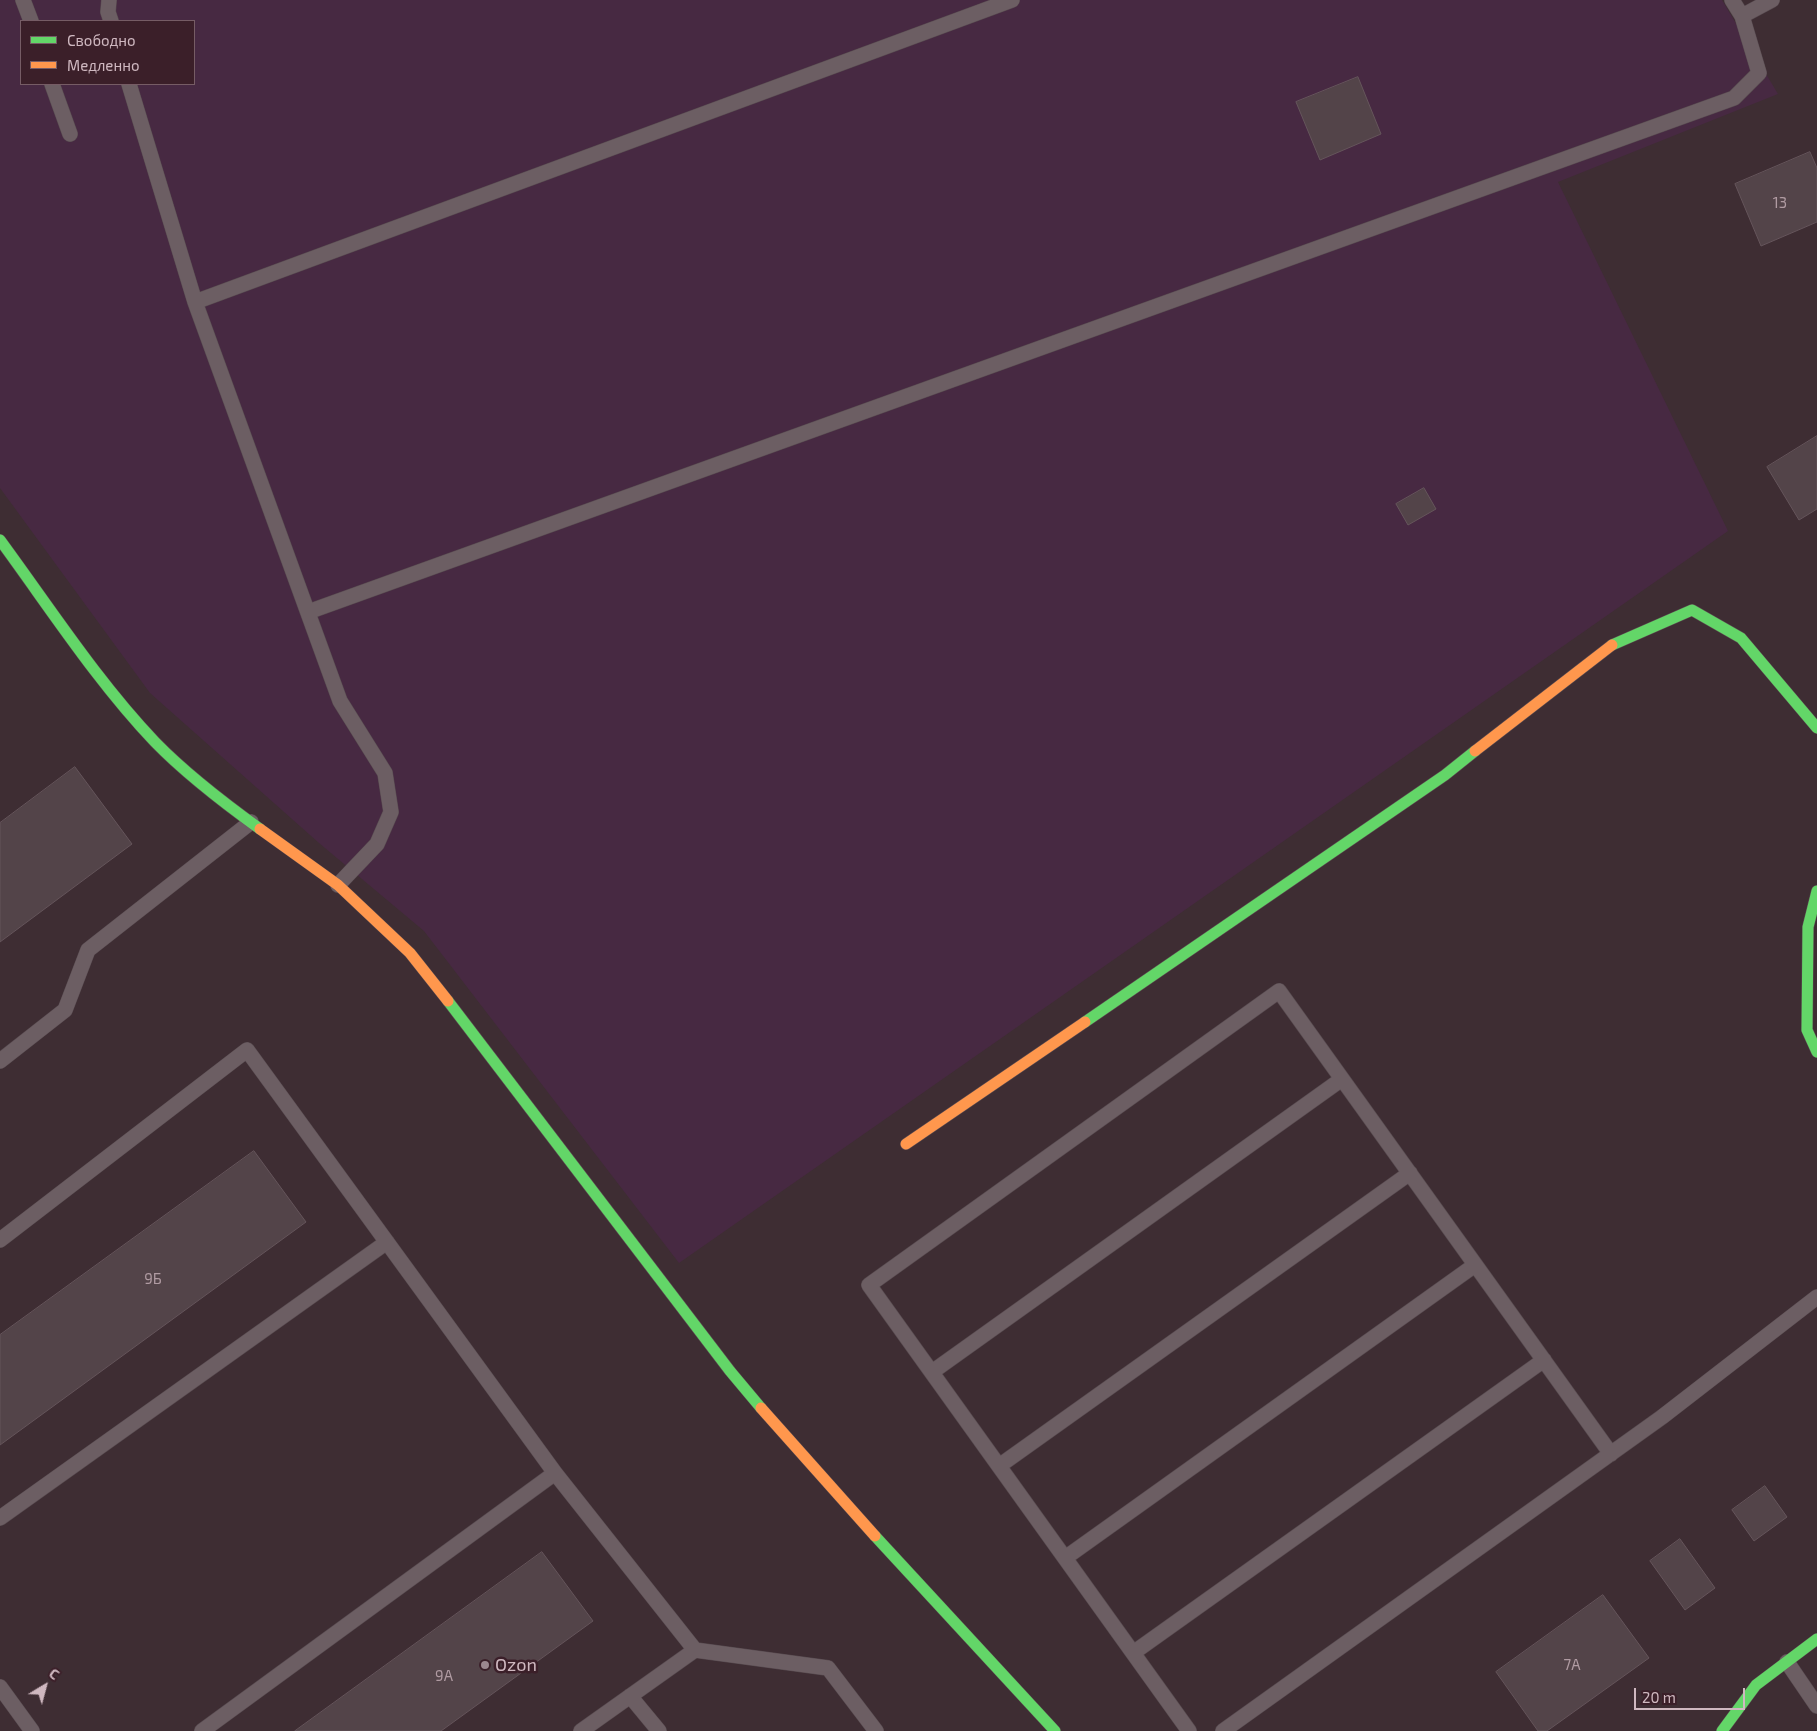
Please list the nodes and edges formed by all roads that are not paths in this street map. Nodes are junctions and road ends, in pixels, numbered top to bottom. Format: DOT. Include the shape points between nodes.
graph roads {
  1 [pos="23,0"];
  2 [pos="109,0"];
  3 [pos="1012,0"];
  4 [pos="1732,0"];
  5 [pos="1772,0"];
  6 [pos="1742,16"];
  7 [pos="31,20"];
  8 [pos="111,20"];
  9 [pos="52,85"];
  10 [pos="129,85"];
  11 [pos="70,134"];
  12 [pos="194,302"];
  13 [pos="0,540"];
  14 [pos="308,612"];
  15 [pos="1817,728"];
  16 [pos="251,822"];
  17 [pos="338,885"];
  18 [pos="1817,891"];
  19 [pos="1817,1052"];
  20 [pos="0,1061"];
  21 [pos="1342,1079"];
  22 [pos="906,1144"];
  23 [pos="1410,1173"];
  24 [pos="0,1240"];
  25 [pos="386,1242"];
  26 [pos="1475,1265"];
  27 [pos="1817,1297"];
  28 [pos="1544,1360"];
  29 [pos="932,1372"];
  30 [pos="1610,1454"];
  31 [pos="999,1466"];
  32 [pos="555,1473"];
  33 [pos="0,1518"];
  34 [pos="1065,1558"];
  35 [pos="1817,1639"];
  36 [pos="695,1650"];
  37 [pos="1133,1654"];
  38 [pos="1787,1662"];
  39 [pos="0,1687"];
  40 [pos="630,1696"];
  41 [pos="1817,1706"];
  42 [pos="32,1731"];
  43 [pos="202,1731"];
  44 [pos="581,1731"];
  45 [pos="659,1731"];
  46 [pos="876,1731"];
  47 [pos="1055,1731"];
  48 [pos="1189,1731"];
  49 [pos="1223,1731"];
  50 [pos="1722,1731"];
  1 -- 7 [label="lane"];
  2 -- 8 [label="lane"];
  3 -- 12 [label="lane"];
  4 -- 6 [label="lane"];
  5 -- 6 [label="lane"];
  6 -- 14 [label="lane" via="1759,73 1734,98"];
  9 -- 11 [label="lane"];
  10 -- 12 [label="lane"];
  12 -- 14 [label="lane"];
  13 -- 16 [label="street" via="118,700 156,743"];
  14 -- 17 [label="lane" via="340,701 385,773 391,812 377,844"];
  15 -- 22 [label="street" via="1741,638 1692,610 1612,645 1445,775"];
  16 -- 17 [label="street"];
  16 -- 20 [label="lane" via="88,950 65,1010"];
  17 -- 47 [label="street" via="410,953 730,1371 841,1500"];
  18 -- 19 [label="street" via="1808,927 1808,1030"];
  21 -- 23 [label="lane"];
  21 -- 29 [label="lane"];
  21 -- 29 [label="lane" via="1279,991 869,1285"];
  23 -- 26 [label="lane"];
  23 -- 31 [label="lane"];
  24 -- 25 [label="lane" via="247,1050"];
  25 -- 32 [label="lane"];
  25 -- 33 [label="lane"];
  26 -- 28 [label="lane"];
  26 -- 34 [label="lane"];
  27 -- 30 [label="lane"];
  28 -- 30 [label="lane"];
  28 -- 37 [label="lane"];
  29 -- 31 [label="lane"];
  30 -- 49 [label="lane"];
  31 -- 34 [label="lane"];
  32 -- 36 [label="lane"];
  32 -- 43 [label="lane"];
  34 -- 37 [label="lane"];
  35 -- 38 [label="street"];
  36 -- 40 [label="lane"];
  36 -- 46 [label="lane" via="828,1668"];
  37 -- 48 [label="lane"];
  38 -- 41 [label="lane"];
  38 -- 50 [label="street" via="1756,1685"];
  39 -- 42 [label="lane"];
  40 -- 44 [label="lane"];
  40 -- 45 [label="lane"];
}
